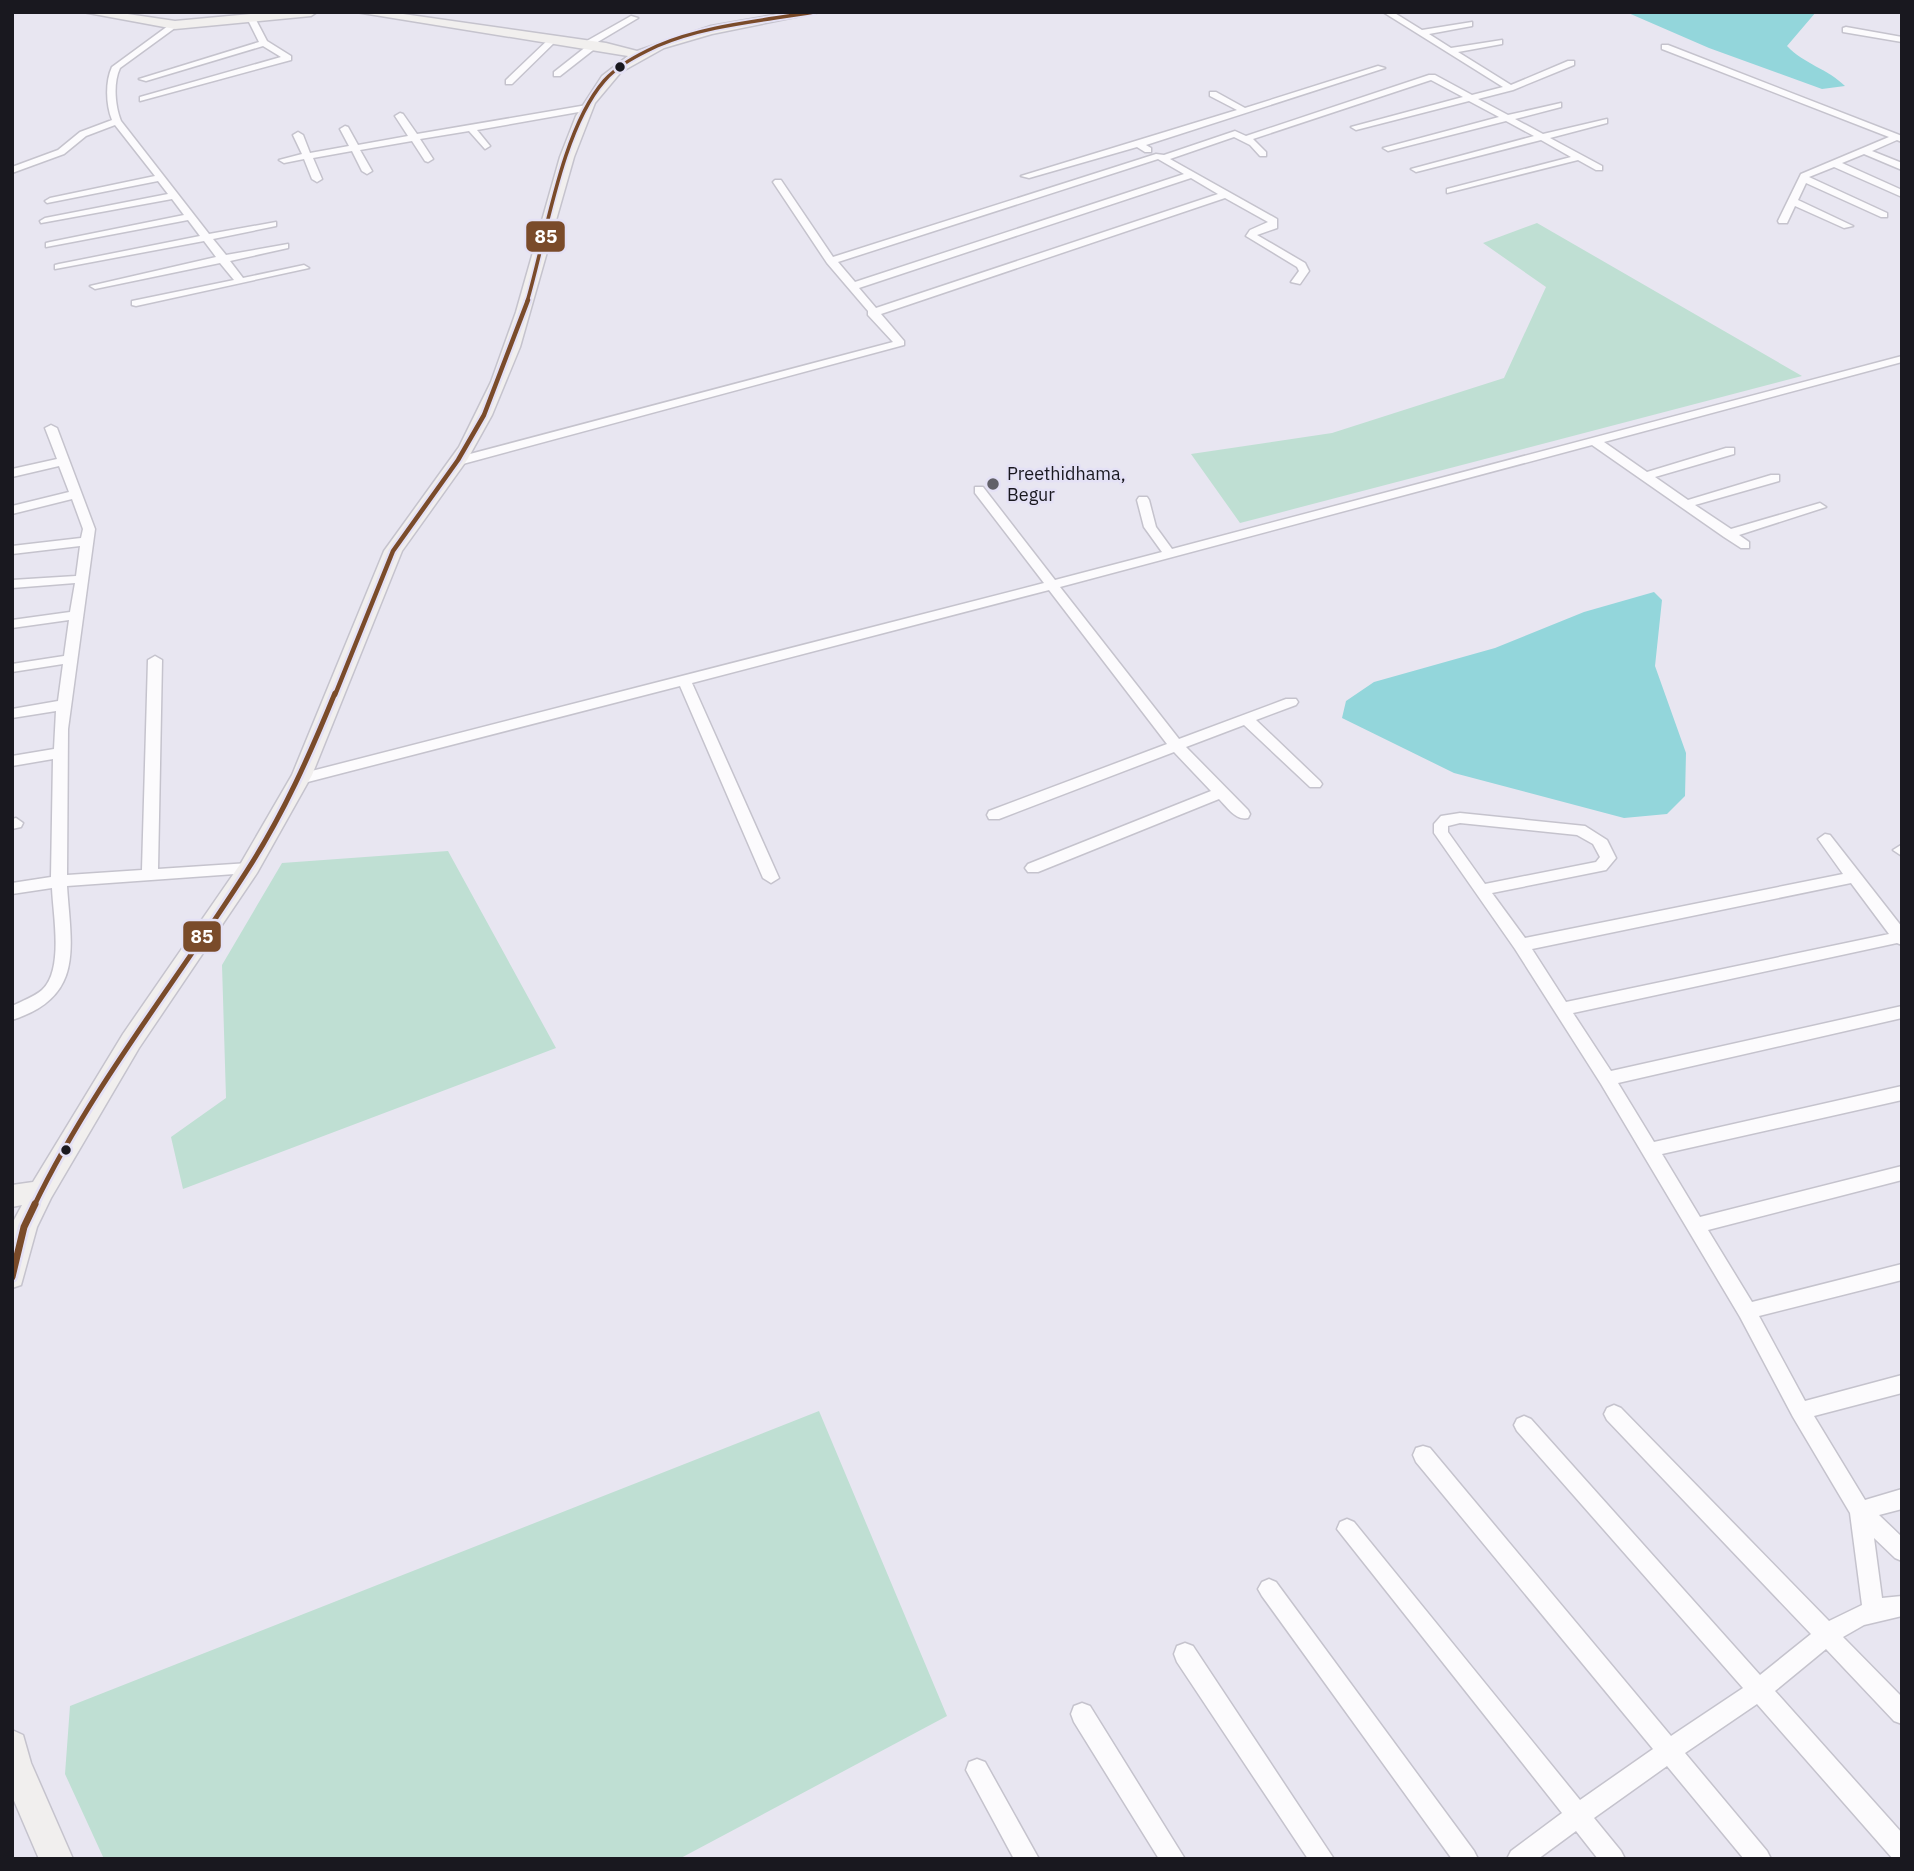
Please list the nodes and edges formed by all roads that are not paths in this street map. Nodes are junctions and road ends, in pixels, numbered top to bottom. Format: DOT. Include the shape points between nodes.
graph roads {
  1 [pos="89,12"];
  2 [pos="312,12"];
  3 [pos="362,12"];
  4 [pos="814,12"];
  5 [pos="1387,12"];
  6 [pos="251,18"];
  7 [pos="634,18"];
  8 [pos="1469,24"];
  9 [pos="175,25"];
  10 [pos="1846,30"];
  11 [pos="1421,33"];
  12 [pos="554,39"];
  13 [pos="1902,40"];
  14 [pos="1499,42"];
  15 [pos="264,43"];
  16 [pos="591,45"];
  17 [pos="1665,47"];
  18 [pos="1450,51"];
  19 [pos="637,55"];
  20 [pos="1571,63"];
  21 [pos="1381,68"];
  22 [pos="557,75"];
  23 [pos="143,79"];
  24 [pos="509,82"];
  25 [pos="1510,88"];
  26 [pos="1213,94"];
  27 [pos="1473,98"];
  28 [pos="143,99"];
  29 [pos="1558,106"];
  30 [pos="587,108"];
  31 [pos="1245,111"];
  32 [pos="400,116"];
  33 [pos="1509,118"];
  34 [pos="117,121"];
  35 [pos="1604,121"];
  36 [pos="1356,127"];
  37 [pos="345,128"];
  38 [pos="471,128"];
  39 [pos="298,135"];
  40 [pos="1543,136"];
  41 [pos="414,138"];
  42 [pos="1899,138"];
  43 [pos="1245,139"];
  44 [pos="1139,144"];
  45 [pos="485,146"];
  46 [pos="355,148"];
  47 [pos="1388,148"];
  48 [pos="1863,150"];
  49 [pos="1263,154"];
  50 [pos="306,156"];
  51 [pos="1161,157"];
  52 [pos="1580,157"];
  53 [pos="428,159"];
  54 [pos="284,160"];
  55 [pos="1833,163"];
  56 [pos="1902,167"];
  57 [pos="1599,168"];
  58 [pos="1416,169"];
  59 [pos="12,170"];
  60 [pos="367,171"];
  61 [pos="1192,175"];
  62 [pos="1026,176"];
  63 [pos="160,178"];
  64 [pos="1803,178"];
  65 [pos="317,179"];
  66 [pos="778,182"];
  67 [pos="1450,191"];
  68 [pos="1227,194"];
  69 [pos="1902,194"];
  70 [pos="173,195"];
  71 [pos="50,201"];
  72 [pos="1793,201"];
  73 [pos="1884,215"];
  74 [pos="190,217"];
  75 [pos="45,221"];
  76 [pos="1783,221"];
  77 [pos="272,224"];
  78 [pos="1848,226"];
  79 [pos="206,237"];
  80 [pos="50,245"];
  81 [pos="284,246"];
  82 [pos="222,258"];
  83 [pos="831,261"];
  84 [pos="59,267"];
  85 [pos="304,268"];
  86 [pos="240,281"];
  87 [pos="1296,282"];
  88 [pos="95,286"];
  89 [pos="852,287"];
  90 [pos="136,303"];
  91 [pos="872,313"];
  92 [pos="1902,359"];
  93 [pos="51,428"];
  94 [pos="1596,442"];
  95 [pos="1730,451"];
  96 [pos="64,461"];
  97 [pos="455,462"];
  98 [pos="12,473"];
  99 [pos="1645,476"];
  100 [pos="1775,478"];
  101 [pos="979,491"];
  102 [pos="76,494"];
  103 [pos="1143,500"];
  104 [pos="1686,505"];
  105 [pos="1820,507"];
  106 [pos="12,510"];
  107 [pos="1728,534"];
  108 [pos="88,541"];
  109 [pos="1745,545"];
  110 [pos="12,550"];
  111 [pos="1169,553"];
  112 [pos="82,579"];
  113 [pos="12,584"];
  114 [pos="1054,584"];
  115 [pos="77,615"];
  116 [pos="12,624"];
  117 [pos="70,659"];
  118 [pos="155,660"];
  119 [pos="12,668"];
  120 [pos="684,680"];
  121 [pos="1291,702"];
  122 [pos="63,705"];
  123 [pos="12,714"];
  124 [pos="1247,720"];
  125 [pos="1177,747"];
  126 [pos="60,753"];
  127 [pos="12,761"];
  128 [pos="300,779"];
  129 [pos="1315,784"];
  130 [pos="1222,792"];
  131 [pos="1243,814"];
  132 [pos="994,815"];
  133 [pos="1825,839"];
  134 [pos="1033,867"];
  135 [pos="249,868"];
  136 [pos="150,874"];
  137 [pos="1854,877"];
  138 [pos="771,878"];
  139 [pos="60,881"];
  140 [pos="12,889"];
  141 [pos="1481,890"];
  142 [pos="1901,938"];
  143 [pos="1521,945"];
  144 [pos="1563,1009"];
  145 [pos="1902,1012"];
  146 [pos="12,1014"];
  147 [pos="1607,1079"];
  148 [pos="1902,1093"];
  149 [pos="1648,1150"];
  150 [pos="1902,1173"];
  151 [pos="41,1192"];
  152 [pos="12,1196"];
  153 [pos="1694,1226"];
  154 [pos="1902,1272"];
  155 [pos="12,1277"];
  156 [pos="1747,1311"];
  157 [pos="1902,1384"];
  158 [pos="1800,1412"];
  159 [pos="1614,1414"];
  160 [pos="1524,1425"];
  161 [pos="1423,1455"];
  162 [pos="1902,1499"];
  163 [pos="1860,1511"];
  164 [pos="1347,1529"];
  165 [pos="1902,1551"];
  166 [pos="1269,1589"];
  167 [pos="1902,1606"];
  168 [pos="1872,1609"];
  169 [pos="1826,1635"];
  170 [pos="1185,1654"];
  171 [pos="1757,1690"];
  172 [pos="1902,1713"];
  173 [pos="1082,1714"];
  174 [pos="12,1746"];
  175 [pos="1671,1749"];
  176 [pos="977,1770"];
  177 [pos="1578,1814"];
  178 [pos="1902,1851"];
  179 [pos="56,1859"];
  180 [pos="1027,1859"];
  181 [pos="1173,1859"];
  182 [pos="1322,1859"];
  183 [pos="1466,1859"];
  184 [pos="1519,1859"];
  185 [pos="1614,1859"];
  186 [pos="1759,1859"];
  1 -- 9 [label="main road"];
  2 -- 6 [label="main road"];
  3 -- 12 [label="main road"];
  4 -- 19 [label="main road" via="710,32"];
  5 -- 11 [label="street"];
  6 -- 9 [label="main road"];
  6 -- 15 [label="street"];
  7 -- 16 [label="street"];
  8 -- 11 [label="street"];
  9 -- 34 [label="street" via="117,67 112,76"];
  10 -- 13 [label="street"];
  11 -- 18 [label="street"];
  12 -- 16 [label="main road"];
  12 -- 24 [label="street"];
  14 -- 18 [label="street"];
  15 -- 23 [label="street"];
  15 -- 28 [label="street" via="288,58"];
  16 -- 19 [label="main road"];
  16 -- 22 [label="street"];
  17 -- 42 [label="street"];
  18 -- 25 [label="street"];
  19 -- 30 [label="main road" via="607,78"];
  20 -- 25 [label="street"];
  21 -- 31 [label="street"];
  25 -- 27 [label="street"];
  26 -- 31 [label="street"];
  27 -- 33 [label="street"];
  27 -- 36 [label="street"];
  27 -- 43 [label="street" via="1432,77"];
  29 -- 33 [label="street"];
  30 -- 38 [label="street"];
  30 -- 97 [label="main road" via="573,136 503,372 467,447"];
  31 -- 44 [label="street"];
  32 -- 41 [label="street"];
  33 -- 40 [label="street"];
  33 -- 47 [label="street"];
  34 -- 59 [label="street" via="83,134 61,152"];
  34 -- 63 [label="street"];
  35 -- 40 [label="street"];
  37 -- 46 [label="street"];
  38 -- 41 [label="street"];
  38 -- 45 [label="street"];
  39 -- 50 [label="street"];
  40 -- 52 [label="street"];
  40 -- 58 [label="street"];
  41 -- 46 [label="street"];
  41 -- 53 [label="street"];
  42 -- 48 [label="street"];
  43 -- 49 [label="street"];
  43 -- 51 [label="street" via="1235,134"];
  44 -- 51 [label="street"];
  44 -- 62 [label="street"];
  46 -- 50 [label="street"];
  46 -- 60 [label="street"];
  48 -- 55 [label="street"];
  48 -- 56 [label="street"];
  50 -- 54 [label="street"];
  50 -- 65 [label="street"];
  51 -- 61 [label="street"];
  51 -- 83 [label="street"];
  52 -- 57 [label="street"];
  52 -- 67 [label="street"];
  55 -- 64 [label="street"];
  55 -- 69 [label="street"];
  61 -- 68 [label="street"];
  61 -- 89 [label="street"];
  63 -- 70 [label="street"];
  63 -- 71 [label="street"];
  64 -- 72 [label="street"];
  64 -- 73 [label="street"];
  66 -- 83 [label="street"];
  68 -- 87 [label="street" via="1272,221 1273,226 1251,236 1301,265 1304,271"];
  68 -- 91 [label="street"];
  70 -- 74 [label="street"];
  70 -- 75 [label="street"];
  72 -- 76 [label="street"];
  72 -- 78 [label="street"];
  74 -- 79 [label="street"];
  74 -- 80 [label="street"];
  77 -- 79 [label="street"];
  79 -- 82 [label="street"];
  79 -- 84 [label="street"];
  81 -- 82 [label="street"];
  82 -- 86 [label="street"];
  82 -- 88 [label="street"];
  83 -- 89 [label="street"];
  85 -- 86 [label="street"];
  86 -- 90 [label="street"];
  89 -- 91 [label="street"];
  91 -- 97 [label="street" via="900,343"];
  92 -- 94 [label="street"];
  93 -- 96 [label="street"];
  94 -- 99 [label="street"];
  94 -- 111 [label="street"];
  95 -- 99 [label="street"];
  96 -- 98 [label="street"];
  96 -- 102 [label="street"];
  97 -- 128 [label="main road" via="393,551"];
  99 -- 104 [label="street"];
  100 -- 104 [label="street"];
  101 -- 114 [label="street"];
  102 -- 106 [label="street"];
  102 -- 108 [label="street" via="89,528"];
  103 -- 111 [label="street" via="1145,518"];
  104 -- 107 [label="street"];
  105 -- 107 [label="street"];
  107 -- 109 [label="street"];
  108 -- 110 [label="street"];
  108 -- 112 [label="street"];
  111 -- 114 [label="street"];
  112 -- 113 [label="street"];
  112 -- 115 [label="street"];
  114 -- 120 [label="street"];
  114 -- 125 [label="street"];
  115 -- 116 [label="street"];
  115 -- 117 [label="street"];
  117 -- 119 [label="street"];
  117 -- 122 [label="street"];
  118 -- 136 [label="street"];
  120 -- 128 [label="street"];
  120 -- 138 [label="street"];
  121 -- 124 [label="street"];
  122 -- 123 [label="street"];
  122 -- 126 [label="street"];
  124 -- 125 [label="street"];
  124 -- 129 [label="street"];
  125 -- 130 [label="street"];
  125 -- 132 [label="street"];
  126 -- 127 [label="street"];
  126 -- 139 [label="street"];
  128 -- 135 [label="main road"];
  130 -- 131 [label="street"];
  130 -- 134 [label="street"];
  133 -- 137 [label="street"];
  135 -- 136 [label="street"];
  135 -- 151 [label="main road" via="131,1041"];
  136 -- 139 [label="street"];
  137 -- 142 [label="street"];
  137 -- 143 [label="street"];
  139 -- 140 [label="street"];
  139 -- 146 [label="street" via="60,980 47,995"];
  141 -- 141 [label="street" via="1441,833 1446,820 1580,830 1606,848 1608,858 1601,866"];
  141 -- 143 [label="street"];
  142 -- 144 [label="street"];
  143 -- 144 [label="street"];
  144 -- 147 [label="street"];
  145 -- 147 [label="street"];
  147 -- 149 [label="street"];
  148 -- 149 [label="street"];
  149 -- 153 [label="street"];
  150 -- 153 [label="street"];
  151 -- 152 [label="main road"];
  151 -- 155 [label="main road" via="24,1227"];
  153 -- 156 [label="street"];
  154 -- 156 [label="street"];
  156 -- 158 [label="street"];
  157 -- 158 [label="street"];
  158 -- 163 [label="street"];
  159 -- 169 [label="street"];
  160 -- 171 [label="street"];
  161 -- 175 [label="street"];
  162 -- 163 [label="street"];
  163 -- 165 [label="street"];
  163 -- 168 [label="street"];
  164 -- 177 [label="street"];
  166 -- 183 [label="street"];
  167 -- 168 [label="street"];
  168 -- 169 [label="street"];
  169 -- 171 [label="street"];
  169 -- 172 [label="street"];
  170 -- 182 [label="street"];
  171 -- 175 [label="street"];
  171 -- 178 [label="street"];
  173 -- 181 [label="street"];
  174 -- 179 [label="main road" via="15,1764"];
  175 -- 177 [label="street"];
  175 -- 186 [label="street"];
  176 -- 180 [label="street"];
  177 -- 184 [label="street"];
  177 -- 185 [label="street"];
}
